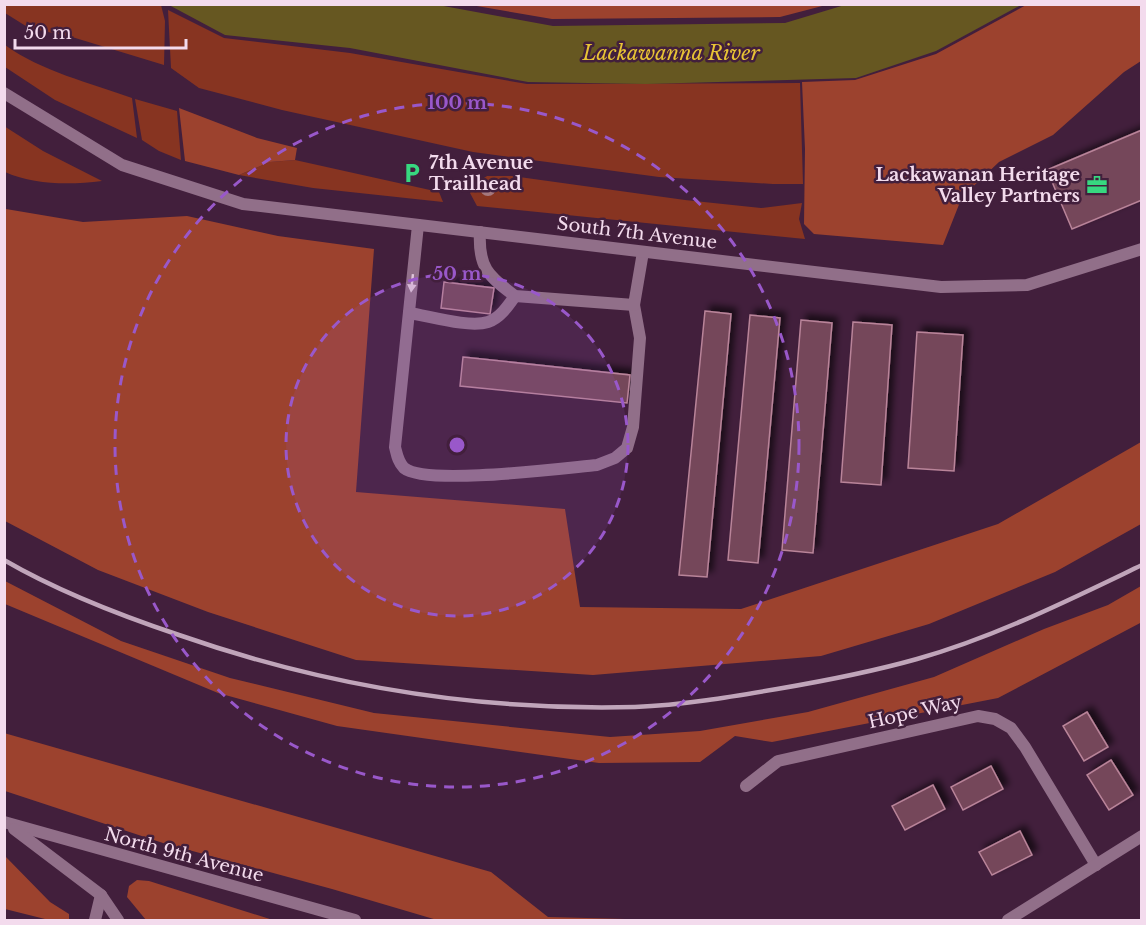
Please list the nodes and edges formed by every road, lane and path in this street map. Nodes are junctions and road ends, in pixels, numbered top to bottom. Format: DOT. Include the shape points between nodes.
graph roads {
  1 [pos="4,93"];
  2 [pos="418,225"];
  3 [pos="480,232"];
  4 [pos="1142,249"];
  5 [pos="643,252"];
  6 [pos="515,296"];
  7 [pos="634,305"];
  8 [pos="409,313"];
  9 [pos="746,786"];
  10 [pos="7,823"];
  11 [pos="1142,836"];
  12 [pos="1096,865"];
  13 [pos="101,895"];
  14 [pos="95,921"];
  15 [pos="118,921"];
  16 [pos="355,921"];
  17 [pos="1008,921"];
  1 -- 2 [label="street, South 7th Avenue" via="122,165 243,204"];
  2 -- 3 [label="street, South 7th Avenue"];
  2 -- 8 [label="street, one-way"];
  3 -- 5 [label="street, South 7th Avenue"];
  3 -- 6 [label="street" via="479,252 487,271"];
  4 -- 5 [label="street, South 7th Avenue" via="1027,285 940,287"];
  5 -- 7 [label="street"];
  6 -- 7 [label="street"];
  6 -- 8 [label="street" via="498,316 487,322"];
  7 -- 8 [label="street" via="640,338 633,427 627,448 615,459 597,465 464,477 417,473 405,469 398,460 395,447"];
  9 -- 12 [label="street, Hope Way" via="778,761 978,716 995,719 1011,728 1025,747"];
  10 -- 13 [label="street"];
  10 -- 16 [label="street, North 9th Avenue"];
  11 -- 12 [label="street"];
  12 -- 17 [label="street"];
  13 -- 14 [label="street"];
  13 -- 15 [label="street"];
}
